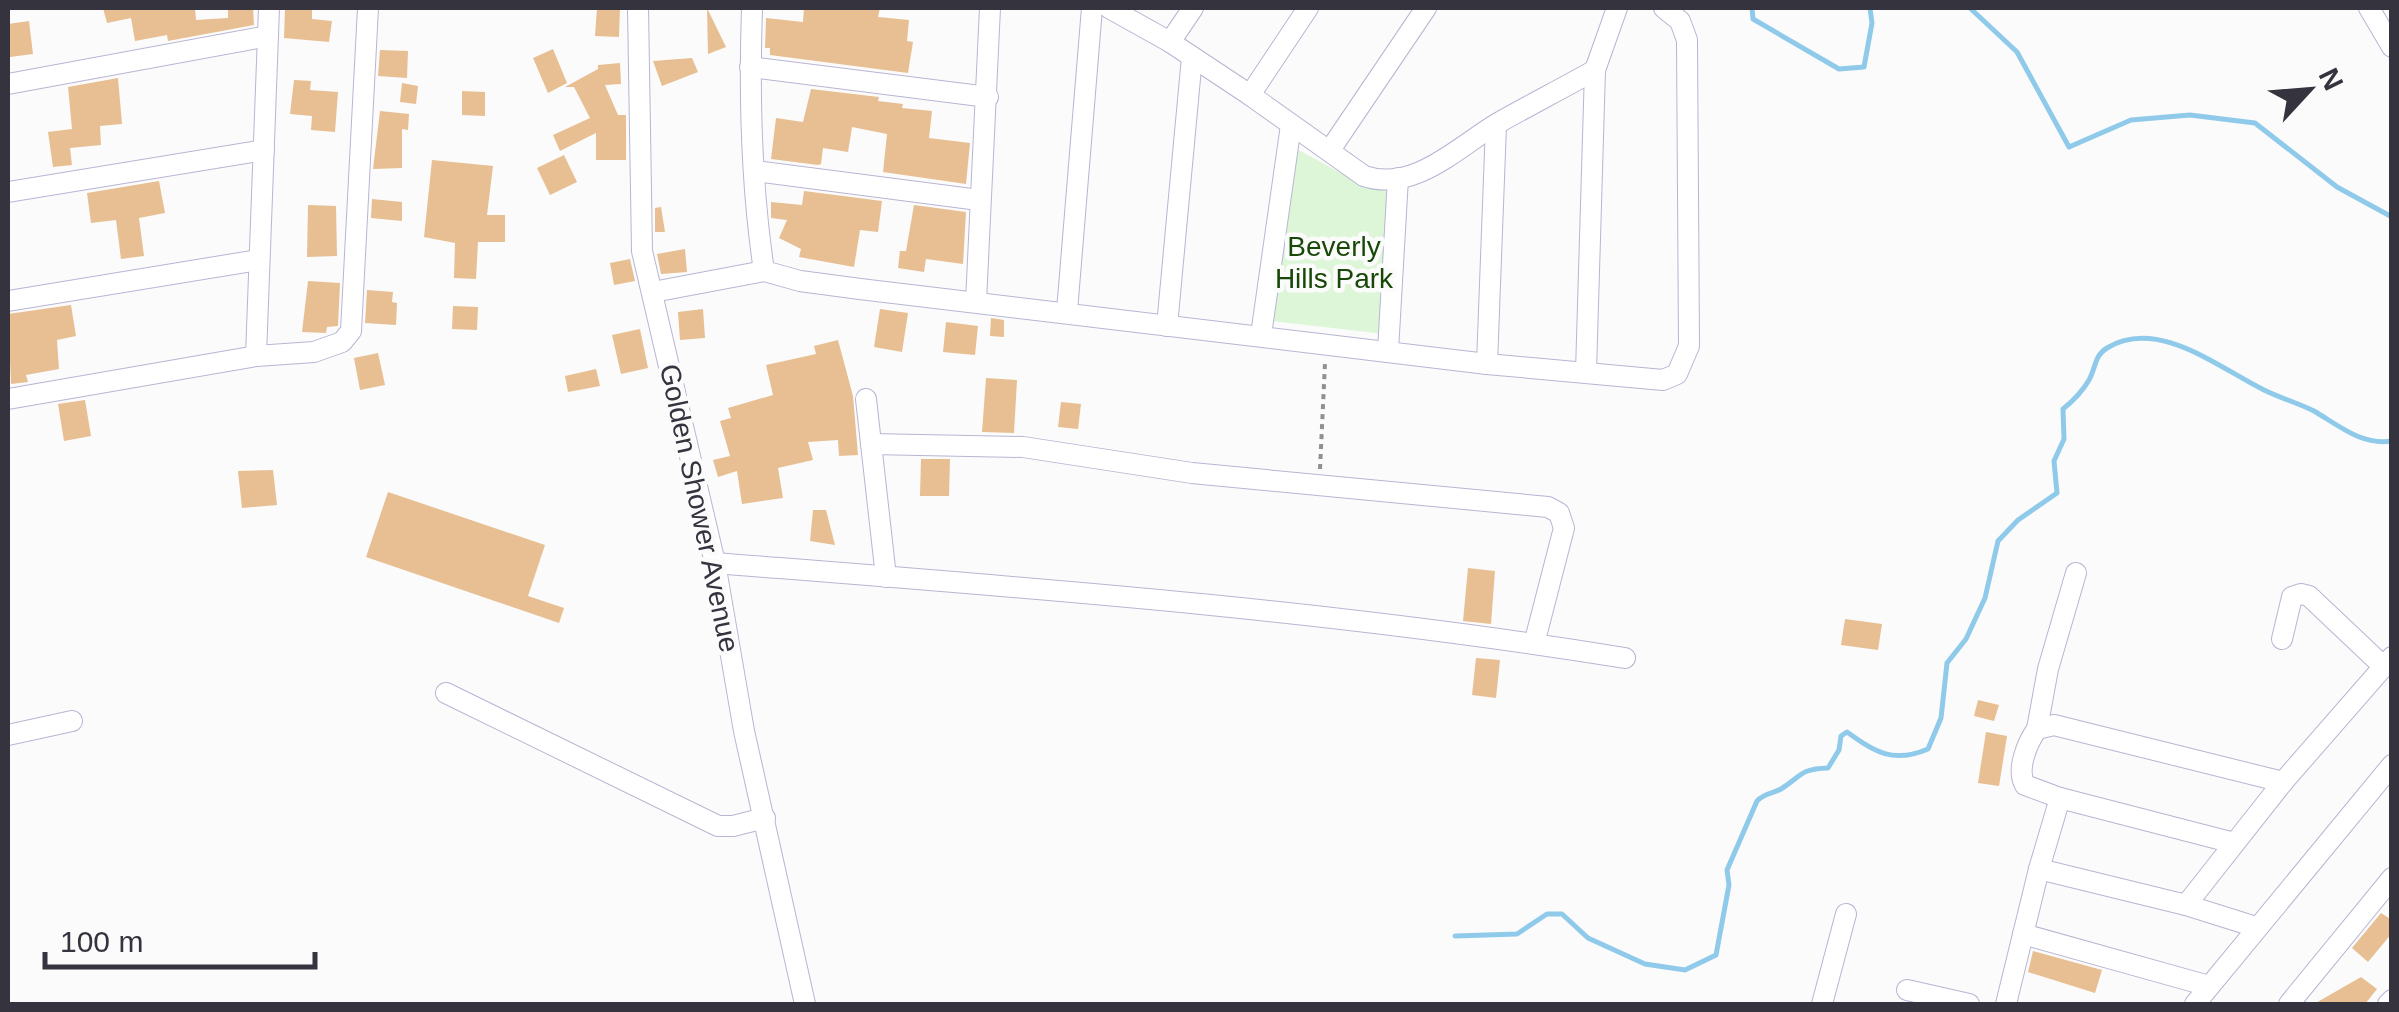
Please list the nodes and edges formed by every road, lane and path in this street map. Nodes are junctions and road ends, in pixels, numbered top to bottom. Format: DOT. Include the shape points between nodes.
graph roads {
  1 [pos="269,8"];
  2 [pos="368,8"];
  3 [pos="638,8"];
  4 [pos="752,8"];
  5 [pos="990,8"];
  6 [pos="1092,8"];
  7 [pos="1109,8"];
  8 [pos="1193,8"];
  9 [pos="1308,8"];
  10 [pos="1426,8"];
  11 [pos="1616,8"];
  12 [pos="1664,8"];
  13 [pos="2369,8"];
  14 [pos="268,36"];
  15 [pos="1170,42"];
  16 [pos="2392,46"];
  17 [pos="1192,57"];
  18 [pos="750,67"];
  19 [pos="1596,70"];
  20 [pos="8,84"];
  21 [pos="1250,94"];
  22 [pos="988,97"];
  23 [pos="1496,124"];
  24 [pos="1291,125"];
  25 [pos="264,150"];
  26 [pos="1330,150"];
  27 [pos="754,171"];
  28 [pos="1398,178"];
  29 [pos="8,192"];
  30 [pos="979,200"];
  31 [pos="258,260"];
  32 [pos="764,271"];
  33 [pos="653,292"];
  34 [pos="8,300"];
  35 [pos="976,302"];
  36 [pos="1067,311"];
  37 [pos="1167,326"];
  38 [pos="1260,335"];
  39 [pos="1326,344"];
  40 [pos="1388,351"];
  41 [pos="256,356"];
  42 [pos="1487,364"];
  43 [pos="1586,372"];
  44 [pos="8,399"];
  45 [pos="866,399"];
  46 [pos="871,444"];
  47 [pos="1319,484"];
  48 [pos="714,563"];
  49 [pos="2076,573"];
  50 [pos="886,576"];
  51 [pos="2282,640"];
  52 [pos="1534,644"];
  53 [pos="1625,658"];
  54 [pos="2387,661"];
  55 [pos="446,693"];
  56 [pos="72,722"];
  57 [pos="2037,729"];
  58 [pos="8,734"];
  59 [pos="2392,765"];
  60 [pos="2283,782"];
  61 [pos="2060,798"];
  62 [pos="765,818"];
  63 [pos="2234,843"];
  64 [pos="2039,869"];
  65 [pos="2392,878"];
  66 [pos="2186,905"];
  67 [pos="1846,914"];
  68 [pos="2256,926"];
  69 [pos="2023,934"];
  70 [pos="2209,986"];
  71 [pos="1907,990"];
  72 [pos="805,1004"];
  73 [pos="1822,1004"];
  74 [pos="1969,1004"];
  75 [pos="2006,1004"];
  76 [pos="2195,1004"];
  77 [pos="2289,1004"];
  1 -- 14 [label="street"];
  2 -- 41 [label="street" via="351,331 342,342 314,352"];
  3 -- 33 [label="street, Golden Shower Avenue" via="642,250"];
  4 -- 18 [label="street"];
  5 -- 22 [label="street"];
  6 -- 36 [label="street"];
  7 -- 15 [label="street"];
  8 -- 15 [label="street"];
  9 -- 21 [label="street"];
  10 -- 26 [label="street"];
  11 -- 19 [label="street"];
  12 -- 43 [label="street" via="1680,21 1687,40 1689,346 1678,374 1663,380"];
  13 -- 16 [label="street"];
  14 -- 20 [label="street"];
  14 -- 25 [label="street"];
  15 -- 17 [label="street"];
  17 -- 21 [label="street"];
  17 -- 37 [label="street"];
  18 -- 22 [label="street"];
  18 -- 27 [label="street"];
  19 -- 23 [label="street"];
  19 -- 43 [label="street"];
  21 -- 24 [label="street"];
  22 -- 30 [label="street"];
  23 -- 28 [label="street" via="1443,160"];
  23 -- 42 [label="street"];
  24 -- 26 [label="street"];
  24 -- 38 [label="street"];
  25 -- 29 [label="street"];
  25 -- 31 [label="street"];
  26 -- 28 [label="street" via="1364,176"];
  27 -- 30 [label="street"];
  27 -- 32 [label="street"];
  28 -- 40 [label="street"];
  30 -- 35 [label="street"];
  31 -- 34 [label="street"];
  31 -- 41 [label="street"];
  32 -- 33 [label="street"];
  32 -- 35 [label="street"];
  33 -- 48 [label="street, Golden Shower Avenue"];
  35 -- 36 [label="street"];
  36 -- 37 [label="street"];
  37 -- 38 [label="street"];
  38 -- 39 [label="street"];
  39 -- 40 [label="street"];
  39 -- 47 [label="path"];
  40 -- 42 [label="street"];
  41 -- 44 [label="street"];
  42 -- 43 [label="street"];
  45 -- 46 [label="street"];
  46 -- 47 [label="street" via="1023,447 1192,474"];
  46 -- 50 [label="street"];
  47 -- 52 [label="street" via="1559,513 1561,544"];
  48 -- 50 [label="street"];
  48 -- 62 [label="street, Golden Shower Avenue"];
  49 -- 57 [label="street"];
  50 -- 52 [label="street" via="1173,601"];
  51 -- 54 [label="street" via="2292,597 2301,594"];
  52 -- 53 [label="street"];
  54 -- 60 [label="street"];
  55 -- 62 [label="street" via="718,826"];
  56 -- 58 [label="street"];
  57 -- 60 [label="street" via="2054,725"];
  57 -- 61 [label="street" via="2021,780"];
  59 -- 68 [label="street"];
  60 -- 63 [label="street"];
  61 -- 63 [label="street"];
  61 -- 64 [label="street"];
  62 -- 72 [label="street, Golden Shower Avenue"];
  63 -- 66 [label="street"];
  64 -- 66 [label="street"];
  64 -- 69 [label="street"];
  65 -- 77 [label="street"];
  66 -- 68 [label="street"];
  67 -- 73 [label="street"];
  68 -- 70 [label="street"];
  69 -- 70 [label="street"];
  69 -- 75 [label="street"];
  70 -- 76 [label="street"];
  71 -- 74 [label="street"];
}
